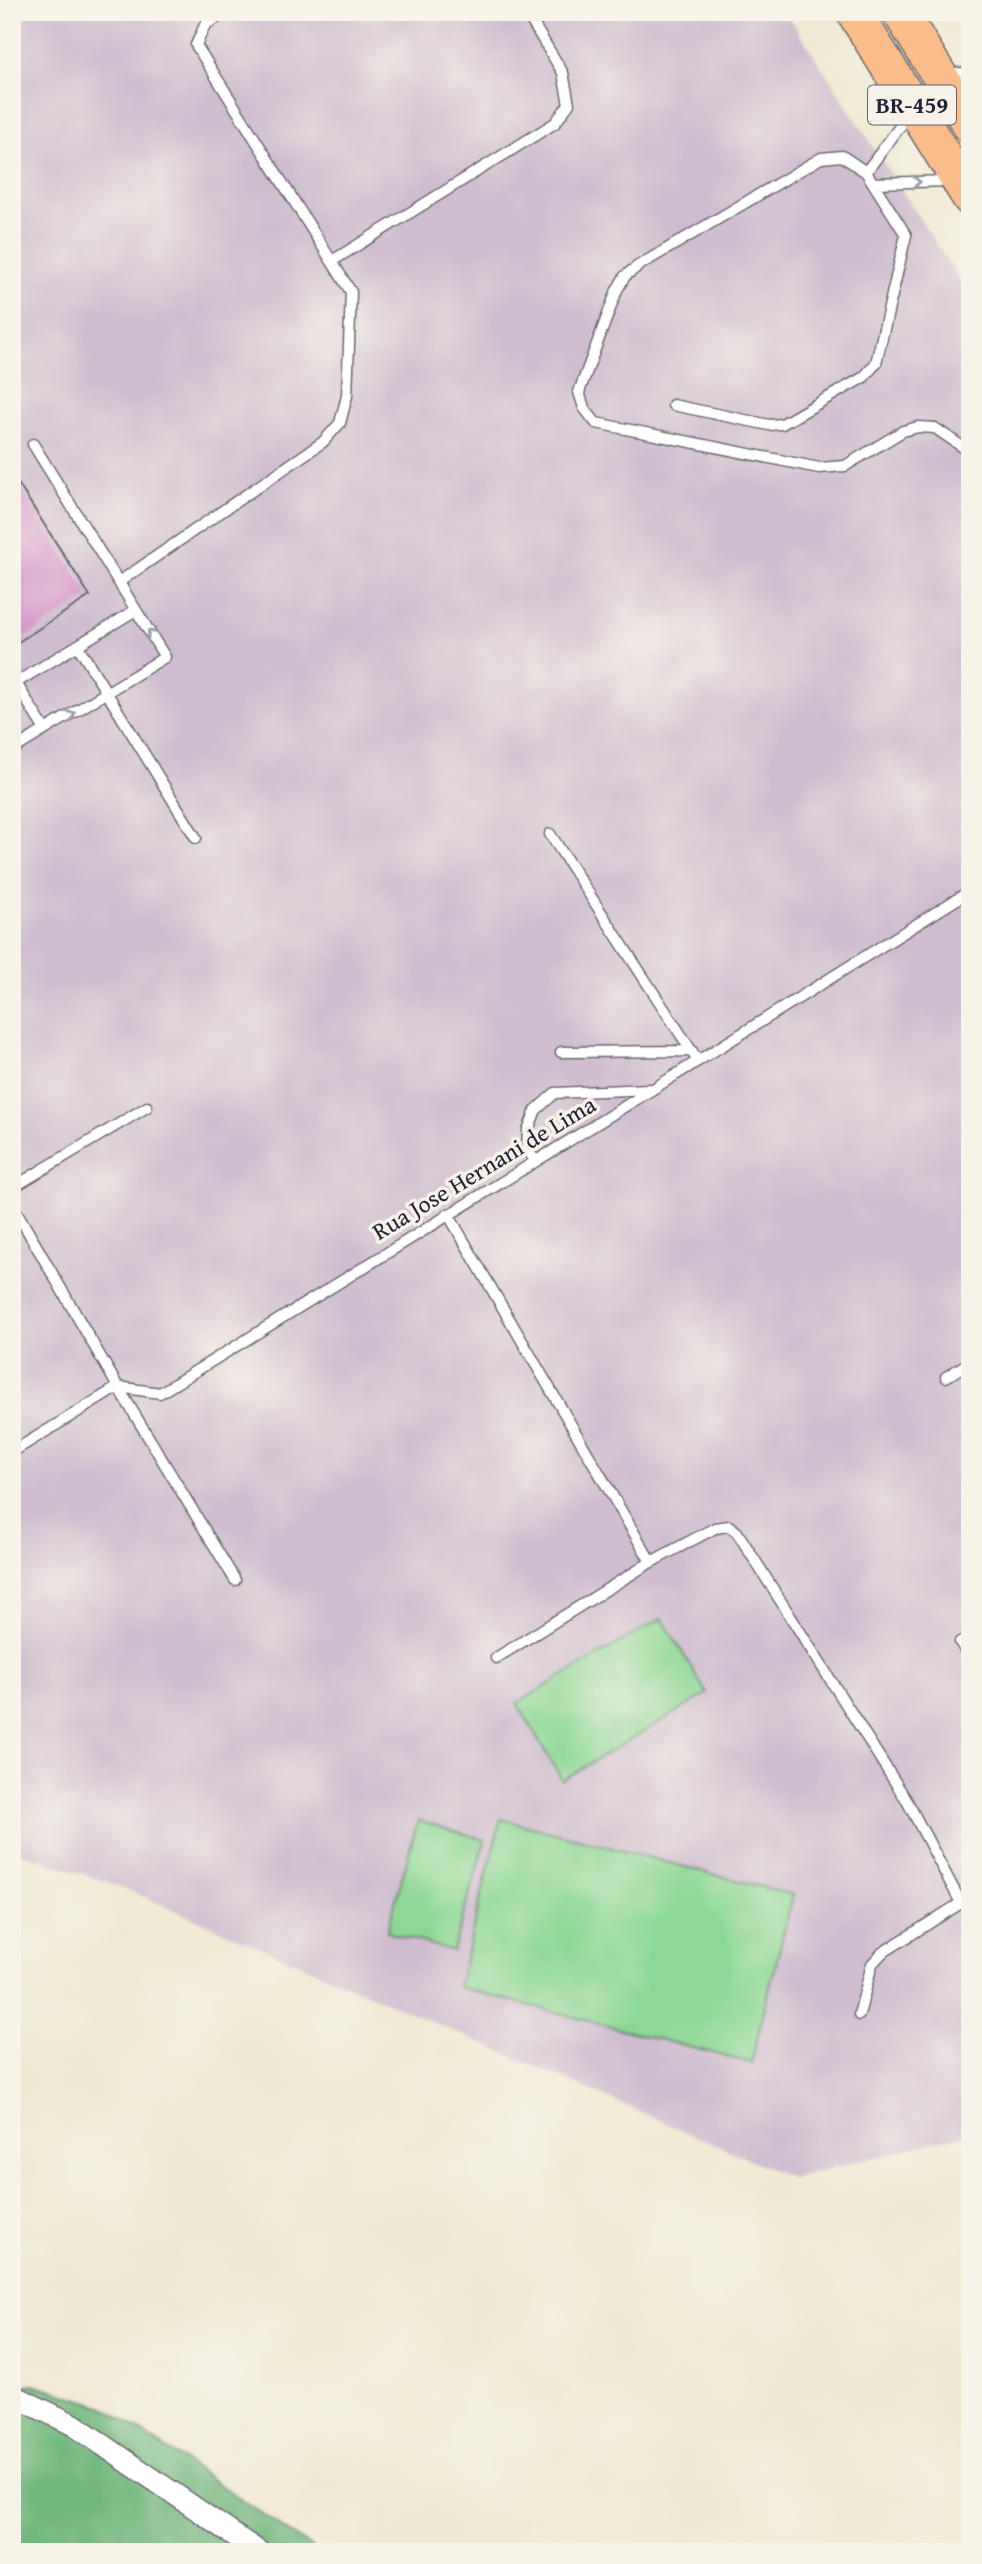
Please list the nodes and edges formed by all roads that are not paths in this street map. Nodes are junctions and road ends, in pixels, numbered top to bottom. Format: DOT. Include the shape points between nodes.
graph roads {
  1 [pos="226,12"];
  2 [pos="526,12"];
  3 [pos="854,12"];
  4 [pos="900,12"];
  5 [pos="953,73"];
  6 [pos="914,107"];
  7 [pos="970,125"];
  8 [pos="866,172"];
  9 [pos="873,183"];
  10 [pos="965,190"];
  11 [pos="332,261"];
  12 [pos="673,405"];
  13 [pos="33,444"];
  14 [pos="970,452"];
  15 [pos="119,582"];
  16 [pos="136,610"];
  17 [pos="78,646"];
  18 [pos="14,684"];
  19 [pos="107,693"];
  20 [pos="45,730"];
  21 [pos="12,750"];
  22 [pos="551,834"];
  23 [pos="196,838"];
  24 [pos="970,891"];
  25 [pos="561,1052"];
  26 [pos="695,1056"];
  27 [pos="653,1089"];
  28 [pos="147,1107"];
  29 [pos="536,1160"];
  30 [pos="12,1188"];
  31 [pos="12,1204"];
  32 [pos="448,1214"];
  33 [pos="970,1362"];
  34 [pos="946,1377"];
  35 [pos="118,1387"];
  36 [pos="12,1452"];
  37 [pos="651,1562"];
  38 [pos="235,1580"];
  39 [pos="970,1637"];
  40 [pos="496,1658"];
  41 [pos="970,1658"];
  42 [pos="966,1900"];
  43 [pos="859,2015"];
  44 [pos="12,2395"];
  45 [pos="259,2552"];
  1 -- 11 [label="lane" via="205,26 196,45"];
  2 -- 11 [label="lane" via="563,72 569,104 555,123"];
  3 -- 6 [label="highway, BR-459"];
  4 -- 5 [label="highway, BR-459"];
  5 -- 7 [label="highway, BR-459"];
  6 -- 8 [label="lane"];
  6 -- 10 [label="highway, BR-459"];
  8 -- 9 [label="lane"];
  8 -- 14 [label="lane" via="842,156 821,158 631,271 617,290 579,392 584,408 596,423 819,468 845,466 903,431 918,427 935,428"];
  9 -- 10 [label="lane, one-way"];
  9 -- 12 [label="lane" via="906,235 876,363 864,377 782,424"];
  11 -- 15 [label="lane" via="351,292 347,396 340,423 323,442"];
  13 -- 15 [label="lane"];
  15 -- 16 [label="lane"];
  16 -- 17 [label="lane"];
  19 -- 16 [label="lane, one-way" via="166,657"];
  17 -- 18 [label="lane"];
  17 -- 19 [label="lane"];
  18 -- 20 [label="lane"];
  20 -- 19 [label="lane, one-way"];
  19 -- 23 [label="lane"];
  20 -- 21 [label="lane"];
  22 -- 26 [label="lane"];
  24 -- 26 [label="lane, Rua Jose Hernani de Lima"];
  25 -- 26 [label="lane"];
  26 -- 27 [label="lane, Rua Jose Hernani de Lima"];
  27 -- 29 [label="lane, Rua Jose Hernani de Lima"];
  27 -- 29 [label="lane" via="555,1093 536,1110 528,1130 527,1150"];
  28 -- 30 [label="lane"];
  29 -- 32 [label="lane, Rua Jose Hernani de Lima"];
  31 -- 35 [label="lane"];
  32 -- 35 [label="lane, Rua Jose Hernani de Lima" via="160,1392"];
  32 -- 37 [label="lane"];
  33 -- 34 [label="lane"];
  35 -- 36 [label="lane"];
  35 -- 38 [label="lane"];
  37 -- 40 [label="lane"];
  37 -- 42 [label="lane" via="715,1528 729,1526 737,1532"];
  39 -- 41 [label="lane" via="960,1642"];
  42 -- 43 [label="lane" via="882,1953 872,1964"];
  44 -- 45 [label="street" via="74,2425"];
}
